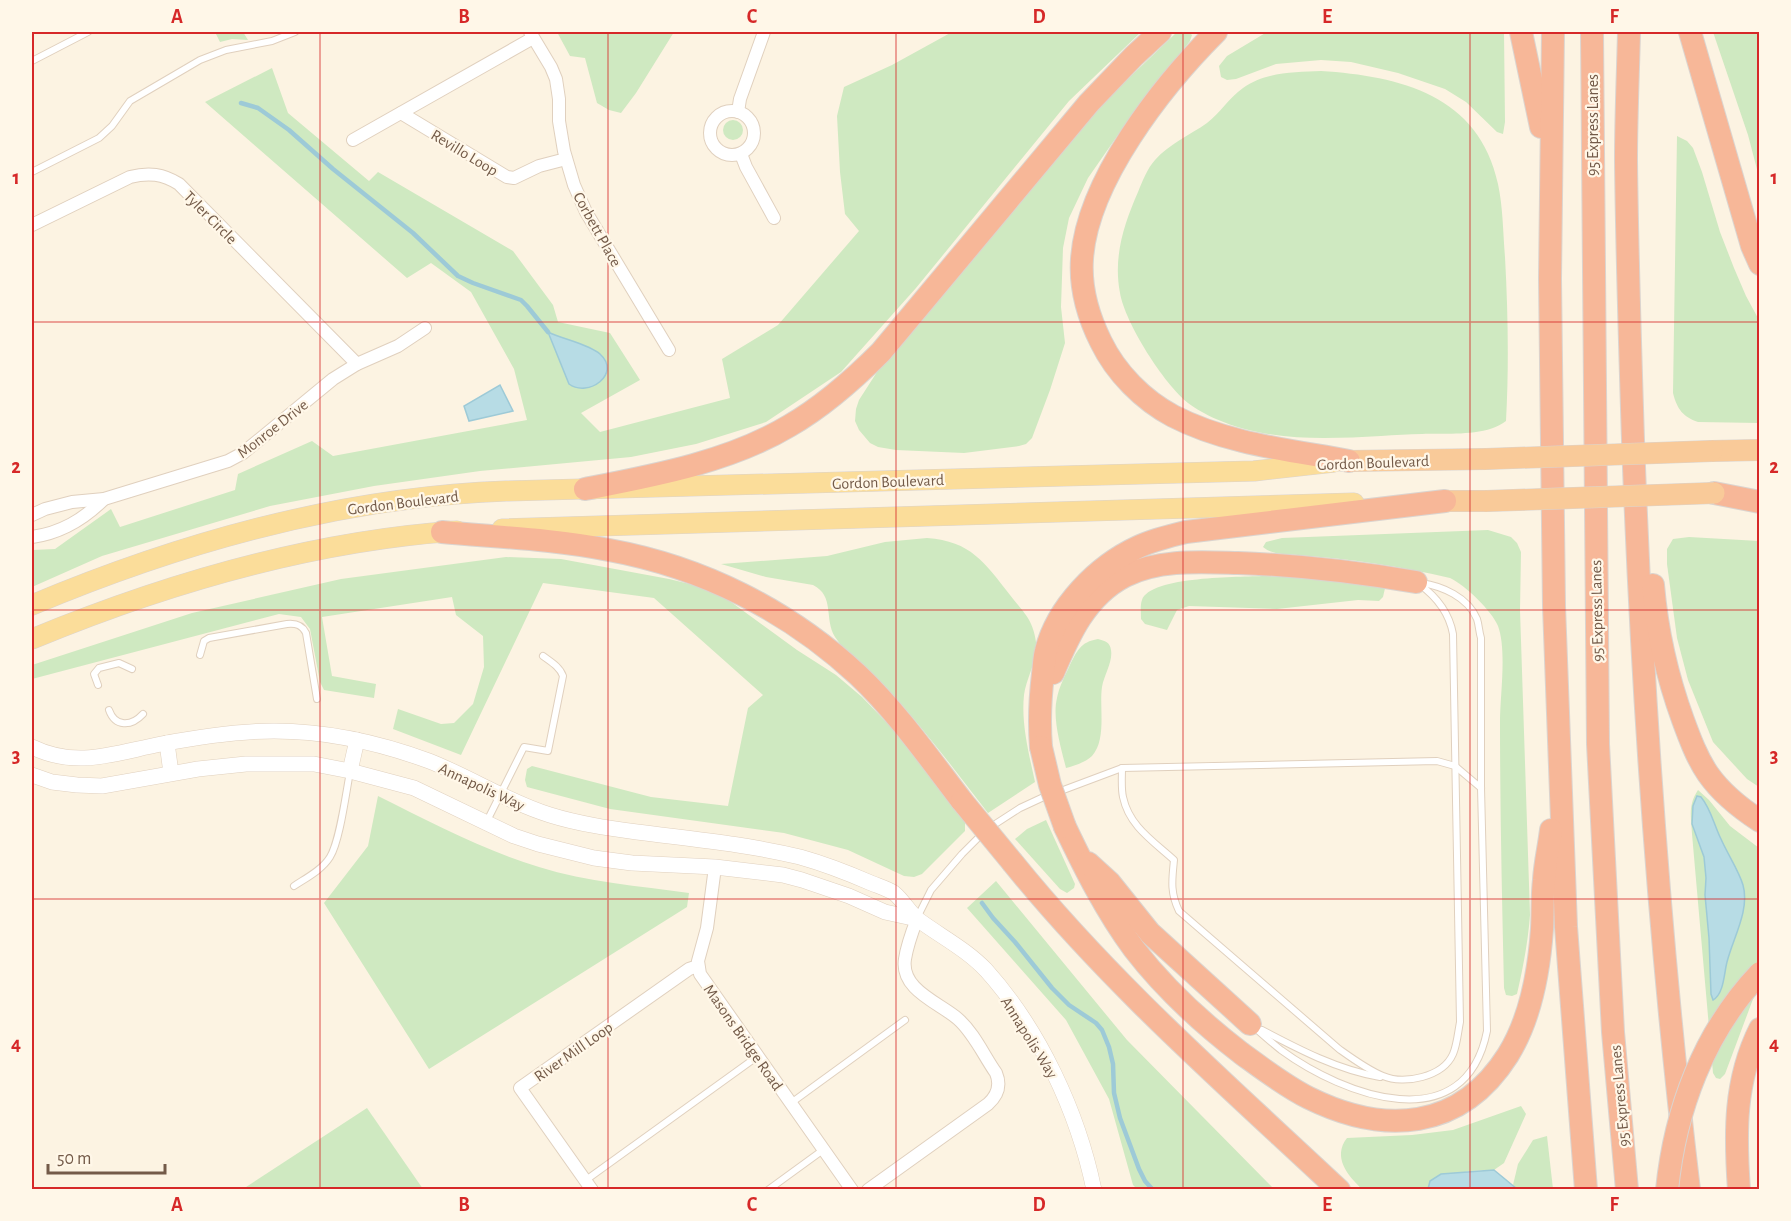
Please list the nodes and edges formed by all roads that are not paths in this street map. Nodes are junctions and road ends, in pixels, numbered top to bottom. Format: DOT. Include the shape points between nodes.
graph roads {
  1 [pos="88,32"];
  2 [pos="296,32"];
  3 [pos="764,32"];
  4 [pos="1160,32"];
  5 [pos="1216,32"];
  6 [pos="1521,32"];
  7 [pos="1553,32"];
  8 [pos="1592,32"];
  9 [pos="1629,32"];
  10 [pos="1690,32"];
  11 [pos="532,35"];
  12 [pos="32,62"];
  13 [pos="738,112"];
  14 [pos="401,113"];
  15 [pos="353,140"];
  16 [pos="741,154"];
  17 [pos="566,159"];
  18 [pos="32,172"];
  19 [pos="1550,173"];
  20 [pos="774,218"];
  21 [pos="32,225"];
  22 [pos="1760,264"];
  23 [pos="1630,322"];
  24 [pos="425,328"];
  25 [pos="669,350"];
  26 [pos="357,364"];
  27 [pos="1760,450"];
  28 [pos="1349,461"];
  29 [pos="585,489"];
  30 [pos="1760,491"];
  31 [pos="1714,493"];
  32 [pos="104,499"];
  33 [pos="1445,501"];
  34 [pos="1760,502"];
  35 [pos="32,515"];
  36 [pos="442,532"];
  37 [pos="32,537"];
  38 [pos="1416,582"];
  39 [pos="32,605"];
  40 [pos="32,639"];
  41 [pos="200,655"];
  42 [pos="543,657"];
  43 [pos="132,669"];
  44 [pos="98,686"];
  45 [pos="317,699"];
  46 [pos="1040,705"];
  47 [pos="108,710"];
  48 [pos="143,714"];
  49 [pos="357,740"];
  50 [pos="167,743"];
  51 [pos="32,747"];
  52 [pos="1455,766"];
  53 [pos="1122,768"];
  54 [pos="350,771"];
  55 [pos="171,773"];
  56 [pos="32,775"];
  57 [pos="1559,782"];
  58 [pos="1482,788"];
  59 [pos="499,795"];
  60 [pos="1760,821"];
  61 [pos="486,822"];
  62 [pos="1078,854"];
  63 [pos="715,867"];
  64 [pos="294,886"];
  65 [pos="917,919"];
  66 [pos="698,966"];
  67 [pos="1760,973"];
  68 [pos="905,1020"];
  69 [pos="1250,1024"];
  70 [pos="1760,1029"];
  71 [pos="758,1056"];
  72 [pos="1385,1077"];
  73 [pos="791,1103"];
  74 [pos="824,1150"];
  75 [pos="589,1185"];
  76 [pos="768,1190"];
  77 [pos="852,1190"];
  78 [pos="868,1190"];
  79 [pos="1094,1190"];
  80 [pos="1339,1190"];
  81 [pos="1586,1190"];
  82 [pos="1627,1190"];
  83 [pos="1667,1190"];
  84 [pos="1689,1190"];
  85 [pos="1739,1190"];
  1 -- 12 [label="lane"];
  2 -- 18 [label="lane" via="200,60 130,101 99,138"];
  3 -- 13 [label="street"];
  4 -- 29 [label="highway" via="1089,103 881,352 819,407 788,427 742,448 699,463"];
  5 -- 28 [label="highway" via="1158,98 1102,189 1084,237 1086,305 1101,343 1119,371 1136,390 1173,416 1241,441"];
  6 -- 19 [label="highway"];
  7 -- 19 [label="highway"];
  8 -- 82 [label="highway, 95 Express Lanes" via="1598,744 1613,1032"];
  9 -- 23 [label="highway" via="1626,156"];
  10 -- 22 [label="highway"];
  11 -- 14 [label="street"];
  11 -- 17 [label="street, Corbett Place" via="556,79"];
  13 -- 16 [label="street" via="750,120 754,129 752,143"];
  13 -- 16 [label="street" via="730,111 716,118 710,134 717,150 732,156"];
  14 -- 15 [label="street"];
  14 -- 17 [label="street, Revillo Loop" via="507,177"];
  16 -- 20 [label="street"];
  17 -- 25 [label="street, Corbett Place" via="586,212"];
  19 -- 57 [label="highway"];
  21 -- 26 [label="street, Tyler Circle" via="130,177 167,177 179,184"];
  23 -- 60 [label="highway" via="1655,613 1671,689 1692,744 1709,775 1725,794"];
  23 -- 84 [label="highway" via="1638,582 1652,815"];
  24 -- 26 [label="street, Monroe Drive" via="398,346"];
  26 -- 32 [label="street, Monroe Drive" via="243,453"];
  27 -- 28 [label="highway, Gordon Boulevard, bridge"];
  28 -- 29 [label="main road, Gordon Boulevard" via="1242,471"];
  29 -- 39 [label="main road, Gordon Boulevard" via="445,495 320,514 191,547"];
  30 -- 31 [label="highway"];
  31 -- 33 [label="highway, bridge"];
  31 -- 34 [label="highway"];
  32 -- 35 [label="street, Monroe Drive" via="72,502"];
  32 -- 37 [label="street, Monroe Drive" via="74,524"];
  33 -- 36 [label="main road"];
  33 -- 46 [label="highway" via="1186,532 1137,548 1098,573 1064,612 1045,652"];
  36 -- 40 [label="main road" via="327,549 224,572 127,602"];
  36 -- 80 [label="highway, bridge" via="610,550 677,567 746,595 825,647 888,706 1030,884 1111,971"];
  38 -- 46 [label="highway" via="1304,567 1205,562 1161,565 1134,573 1100,594 1084,610"];
  38 -- 52 [label="lane" via="1443,606 1451,627"];
  38 -- 58 [label="lane" via="1452,593 1476,618 1481,638"];
  41 -- 45 [label="lane" via="204,641 209,638 287,624 300,626 306,633"];
  42 -- 59 [label="lane" via="556,665 563,676 548,751 524,747"];
  43 -- 44 [label="lane" via="119,663 99,668 94,674"];
  46 -- 62 [label="highway, bridge" via="1041,747 1050,785"];
  47 -- 48 [label="lane" via="113,720 120,723 135,721"];
  49 -- 50 [label="street, Annapolis Way" via="275,731"];
  49 -- 54 [label="street"];
  49 -- 59 [label="street, Annapolis Way" via="430,762"];
  50 -- 51 [label="street, Annapolis Way" via="84,759 63,758"];
  50 -- 55 [label="street"];
  52 -- 53 [label="lane" via="1437,761"];
  52 -- 58 [label="lane"];
  52 -- 72 [label="lane" via="1460,1022 1453,1054 1445,1065 1424,1077"];
  53 -- 65 [label="lane" via="1055,792 992,826 931,890"];
  53 -- 72 [label="lane" via="1122,794 1130,818 1174,860 1171,884 1179,911 1339,1049"];
  54 -- 55 [label="street, Annapolis Way" via="285,763"];
  54 -- 61 [label="street, Annapolis Way" via="414,788"];
  54 -- 64 [label="lane" via="331,856"];
  55 -- 56 [label="street, Annapolis Way" via="102,786 60,783"];
  57 -- 62 [label="highway" via="1545,870 1539,965 1521,1028 1508,1054 1470,1098 1449,1110 1407,1122 1358,1116 1323,1105 1224,1040 1194,1014 1134,949"];
  57 -- 81 [label="highway"];
  58 -- 69 [label="lane" via="1487,1031 1484,1048 1461,1083 1429,1099 1379,1097 1353,1089 1303,1064"];
  59 -- 61 [label="lane"];
  59 -- 65 [label="street, Annapolis Way" via="587,825 737,846 836,868 895,893"];
  61 -- 63 [label="street, Annapolis Way" via="530,842 594,858"];
  62 -- 69 [label="highway" via="1110,883 1150,933"];
  63 -- 65 [label="street, Annapolis Way" via="802,880 885,912"];
  63 -- 66 [label="street, Masons Bridge Road"];
  65 -- 78 [label="street" via="905,958 908,979 966,1028 996,1073 998,1089 988,1104"];
  65 -- 79 [label="street, Annapolis Way" via="985,970 1026,1023 1064,1095"];
  66 -- 71 [label="street, Masons Bridge Road" via="703,979"];
  66 -- 75 [label="street, River Mill Loop" via="688,969 520,1088"];
  67 -- 83 [label="highway, bridge" via="1716,1029 1693,1079 1678,1122"];
  68 -- 73 [label="lane"];
  69 -- 72 [label="lane" via="1360,1074"];
  70 -- 85 [label="highway" via="1739,1093"];
  71 -- 73 [label="street, Masons Bridge Road"];
  71 -- 75 [label="lane"];
  73 -- 74 [label="street, Masons Bridge Road"];
  74 -- 76 [label="lane"];
  74 -- 77 [label="street, Masons Bridge Road"];
}
